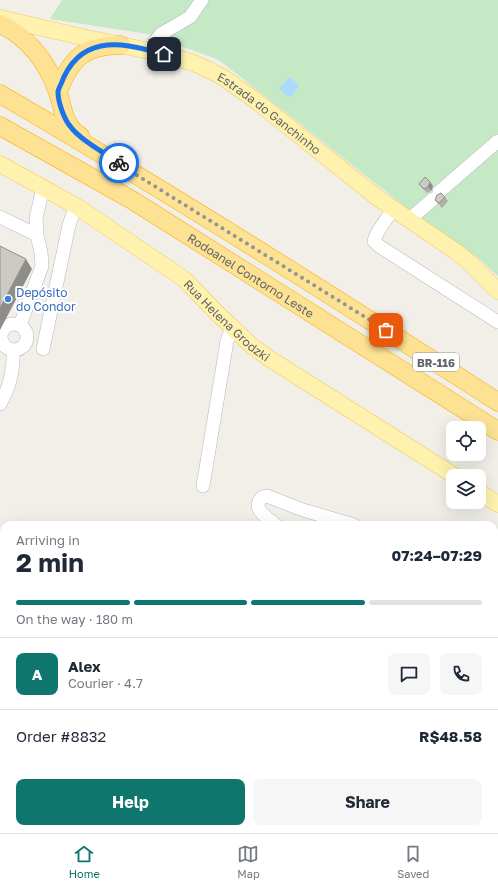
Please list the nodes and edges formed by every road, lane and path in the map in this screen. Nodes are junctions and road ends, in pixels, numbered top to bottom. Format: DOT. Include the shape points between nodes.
graph roads {
  1 [pos="202,0"];
  2 [pos="0,18"];
  3 [pos="0,24"];
  4 [pos="121,45"];
  5 [pos="148,50"];
  6 [pos="58,92"];
  7 [pos="0,94"];
  8 [pos="0,126"];
  9 [pos="498,141"];
  10 [pos="0,164"];
  11 [pos="135,174"];
  12 [pos="43,188"];
  13 [pos="76,206"];
  14 [pos="393,209"];
  15 [pos="0,216"];
  16 [pos="409,220"];
  17 [pos="37,235"];
  18 [pos="498,291"];
  19 [pos="498,322"];
  20 [pos="20,325"];
  21 [pos="232,327"];
  22 [pos="43,349"];
  23 [pos="13,350"];
  24 [pos="498,402"];
  25 [pos="0,404"];
  26 [pos="498,431"];
  27 [pos="446,471"];
  28 [pos="203,486"];
  29 [pos="486,496"];
  30 [pos="498,504"];
  31 [pos="271,521"];
  32 [pos="340,521"];
  1 -- 5 [label="street" via="190,17 161,34"];
  2 -- 4 [label="main road, Estrada do Ganchinho"];
  3 -- 6 [label="highway" via="14,31 34,49 47,67"];
  4 -- 5 [label="main road, Estrada do Ganchinho"];
  4 -- 6 [label="highway" via="99,47 82,54 68,69"];
  5 -- 14 [label="main road, Estrada do Ganchinho" via="194,63 224,78"];
  6 -- 11 [label="highway" via="62,110 70,127"];
  7 -- 11 [label="highway, Rodoanel Contorno Leste / BR-116"];
  8 -- 26 [label="highway, Rodoanel Contorno Leste / BR-116" via="132,200"];
  9 -- 16 [label="street"];
  10 -- 12 [label="main road, Rua Helena Grodzki"];
  11 -- 24 [label="highway, Rodoanel Contorno Leste / BR-116"];
  12 -- 13 [label="main road, Rua Helena Grodzki"];
  12 -- 17 [label="street" via="36,218"];
  13 -- 21 [label="main road, Rua Helena Grodzki" via="184,279"];
  13 -- 22 [label="street" via="69,225"];
  14 -- 16 [label="main road, Estrada do Ganchinho"];
  14 -- 19 [label="street" via="376,235 374,241 378,246"];
  15 -- 17 [label="street"];
  16 -- 18 [label="main road, Estrada do Ganchinho" via="458,253"];
  17 -- 20 [label="street" via="42,266"];
  20 -- 23 [label="street" via="26,330 28,338 21,348"];
  20 -- 23 [label="street" via="8,325 1,335 6,346"];
  21 -- 27 [label="main road, Rua Helena Grodzki" via="270,359"];
  21 -- 28 [label="street" via="227,341"];
  23 -- 25 [label="street" via="13,373 7,393"];
  29 -- 30 [label="main road"];
  31 -- 32 [label="street" via="260,512 259,501 263,497 268,496"];
}
